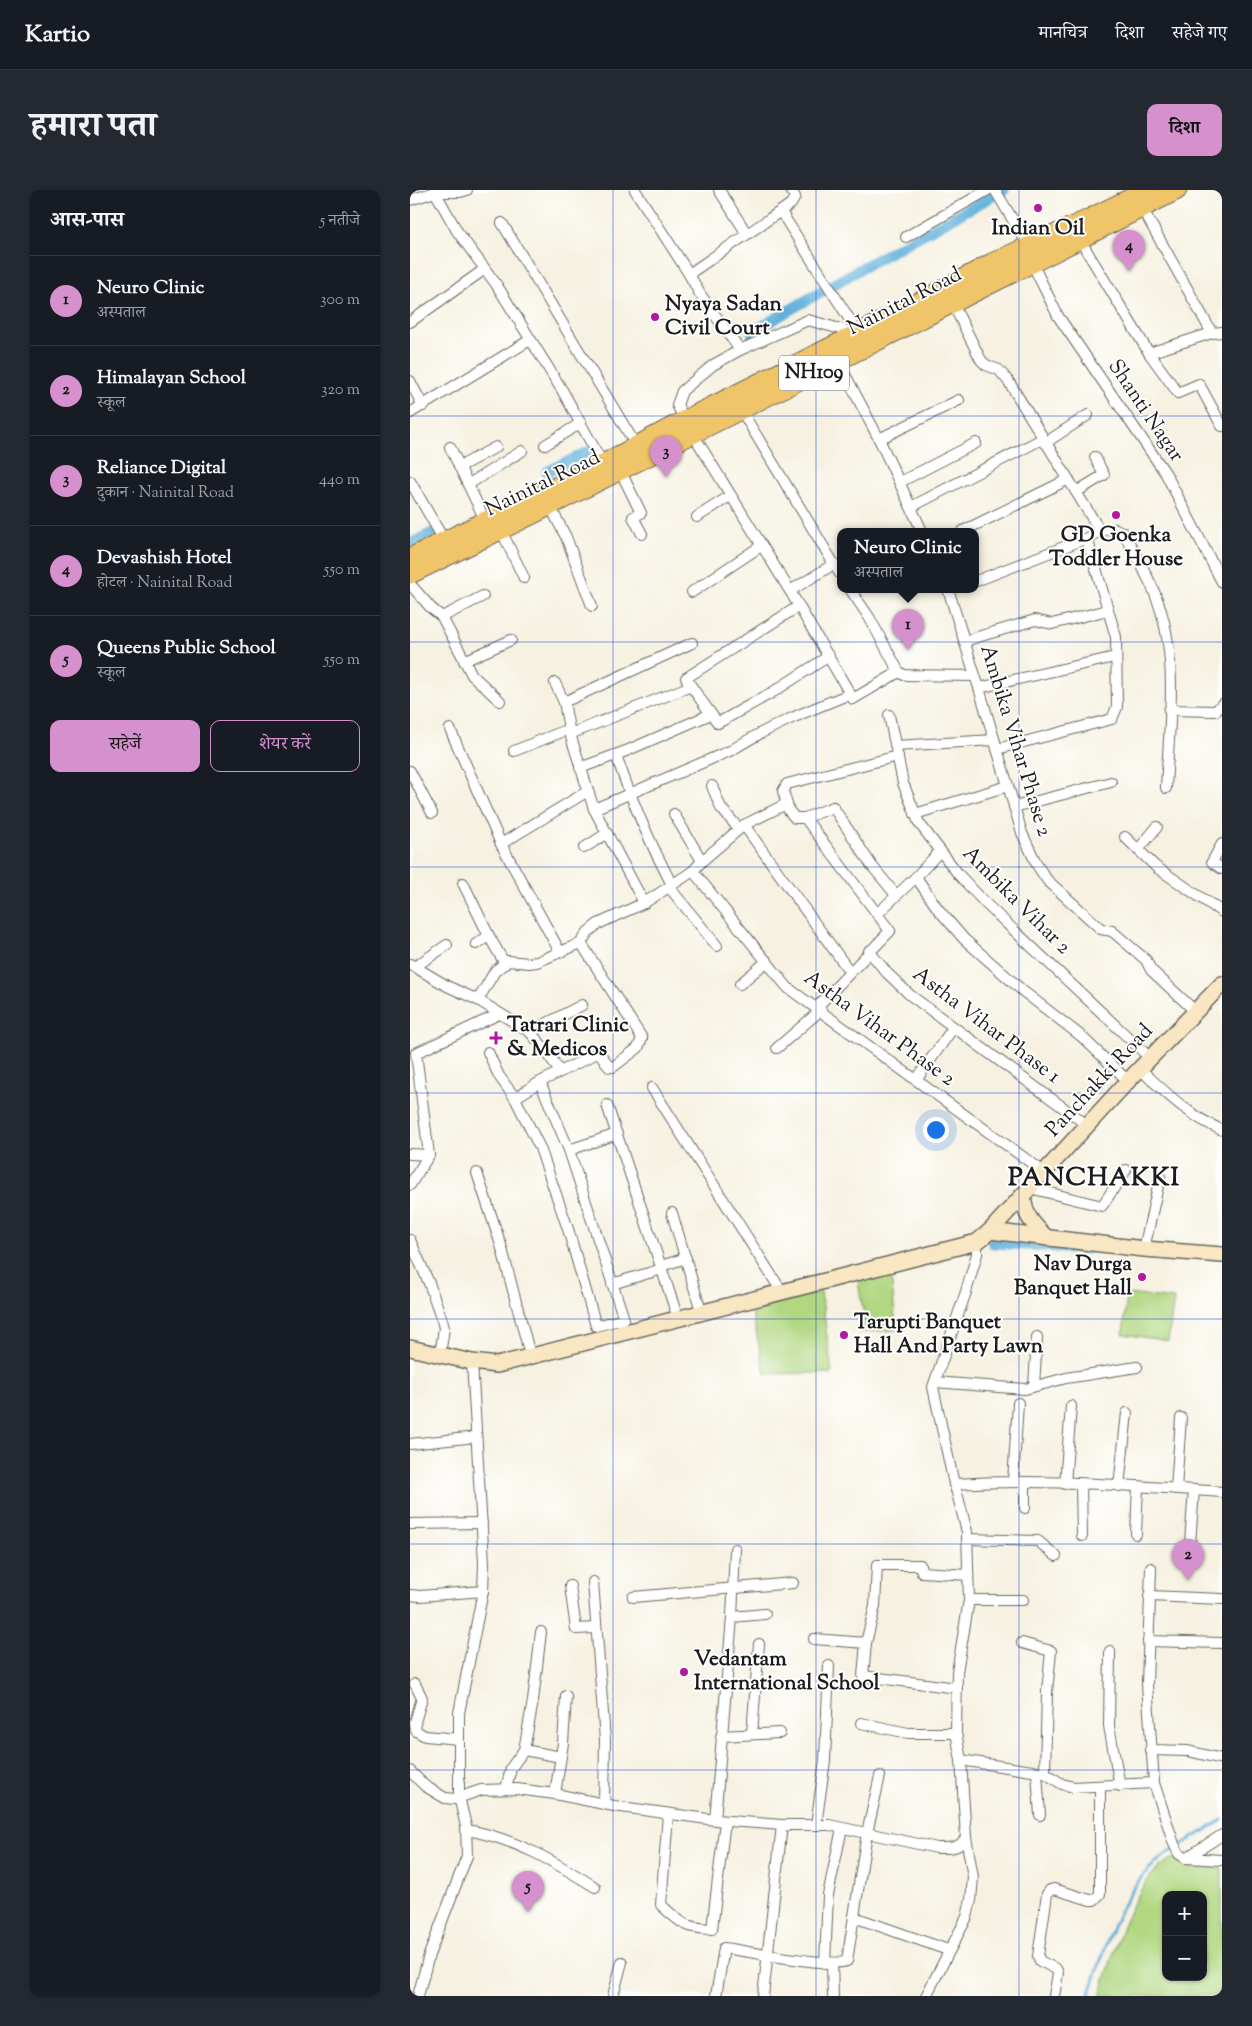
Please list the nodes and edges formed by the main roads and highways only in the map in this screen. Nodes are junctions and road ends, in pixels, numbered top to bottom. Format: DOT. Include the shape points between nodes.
graph roads {
  1 [pos="1177,190"];
  2 [pos="1144,199"];
  3 [pos="1030,255"];
  4 [pos="834,355"];
  5 [pos="689,427"];
  6 [pos="612,467"];
  7 [pos="493,526"];
  8 [pos="410,558"];
  9 [pos="410,574"];
  10 [pos="1222,985"];
  11 [pos="1027,1192"];
  12 [pos="990,1231"];
  13 [pos="1047,1238"];
  14 [pos="1222,1255"];
  15 [pos="410,1348"];
  1 -- 2 [label="highway, Nainital Road / NH109"];
  2 -- 3 [label="highway, Nainital Road / NH109" via="1089,219"];
  2 -- 3 [label="highway, Nainital Road / NH109" via="1080,240"];
  3 -- 4 [label="highway, Nainital Road / NH109"];
  4 -- 5 [label="highway, Nainital Road / NH109"];
  4 -- 5 [label="highway, Nainital Road / NH109" via="741,410"];
  5 -- 6 [label="highway, Nainital Road / NH109" via="642,440"];
  6 -- 7 [label="highway, Nainital Road / NH109"];
  6 -- 7 [label="highway, Nainital Road / NH109" via="550,506"];
  7 -- 8 [label="highway, Nainital Road / NH109"];
  7 -- 9 [label="highway, Nainital Road / NH109"];
  10 -- 11 [label="main road, Panchakki Road" via="1128,1081"];
  11 -- 12 [label="main road, Panchakki Road"];
  11 -- 13 [label="main road" via="1024,1208"];
  12 -- 13 [label="main road"];
  12 -- 15 [label="main road, Panchakki Road" via="977,1242 497,1365"];
  13 -- 14 [label="main road"];
}
